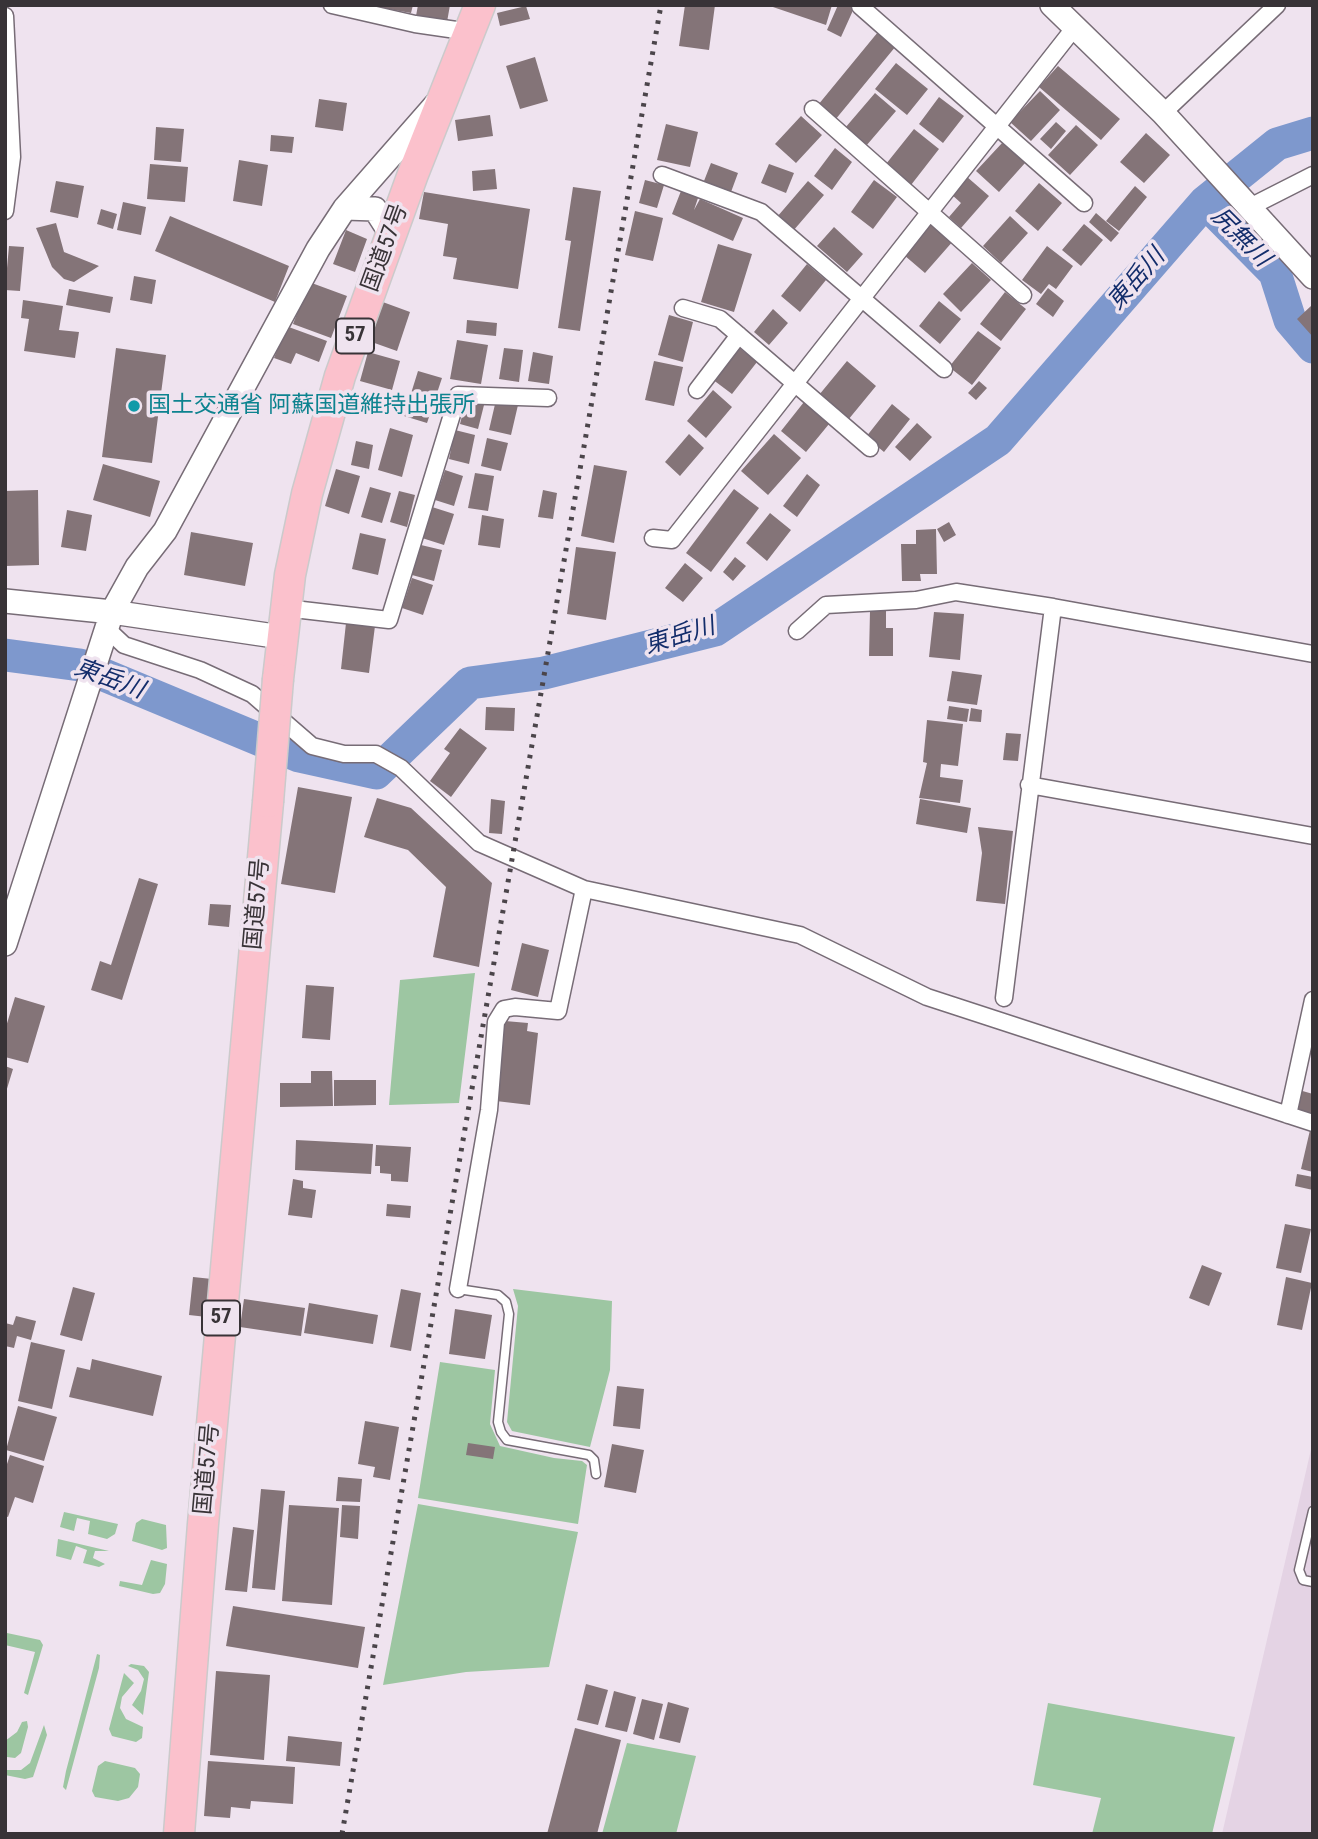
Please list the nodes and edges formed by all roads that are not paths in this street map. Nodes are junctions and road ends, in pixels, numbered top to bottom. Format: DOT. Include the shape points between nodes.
graph roads {
  1 [pos="332,5"];
  2 [pos="1052,5"];
  3 [pos="1277,5"];
  4 [pos="860,6"];
  5 [pos="5,16"];
  6 [pos="475,19"];
  7 [pos="1075,27"];
  8 [pos="441,98"];
  9 [pos="813,109"];
  10 [pos="1163,113"];
  11 [pos="997,125"];
  12 [pos="662,175"];
  13 [pos="1313,175"];
  14 [pos="1084,204"];
  15 [pos="1245,204"];
  16 [pos="345,208"];
  17 [pos="5,211"];
  18 [pos="930,211"];
  19 [pos="391,234"];
  20 [pos="1313,277"];
  21 [pos="1023,295"];
  22 [pos="863,297"];
  23 [pos="683,308"];
  24 [pos="738,335"];
  25 [pos="943,369"];
  26 [pos="795,383"];
  27 [pos="697,390"];
  28 [pos="548,398"];
  29 [pos="870,448"];
  30 [pos="653,538"];
  31 [pos="5,601"];
  32 [pos="1053,607"];
  33 [pos="285,608"];
  34 [pos="107,628"];
  35 [pos="797,631"];
  36 [pos="281,637"];
  37 [pos="1313,654"];
  38 [pos="1028,785"];
  39 [pos="1313,836"];
  40 [pos="584,889"];
  41 [pos="12,897"];
  42 [pos="5,944"];
  43 [pos="1004,998"];
  44 [pos="1313,1000"];
  45 [pos="1288,1115"];
  46 [pos="1313,1123"];
  47 [pos="458,1289"];
  48 [pos="596,1474"];
  49 [pos="1313,1511"];
  50 [pos="1313,1582"];
  51 [pos="179,1834"];
  1 -- 6 [label="street" via="415,24"];
  2 -- 7 [label="street"];
  3 -- 10 [label="street"];
  4 -- 11 [label="street"];
  5 -- 17 [label="street" via="12,157"];
  6 -- 8 [label="highway, 国道57号 / 57"];
  7 -- 10 [label="street"];
  7 -- 11 [label="street"];
  8 -- 16 [label="street"];
  8 -- 19 [label="highway, 国道57号 / 57"];
  9 -- 18 [label="street"];
  10 -- 15 [label="street"];
  11 -- 14 [label="street"];
  11 -- 18 [label="street"];
  12 -- 22 [label="street" via="761,212"];
  13 -- 15 [label="street"];
  15 -- 20 [label="street"];
  16 -- 19 [label="street" via="375,209"];
  16 -- 34 [label="street" via="311,261 164,531 137,567"];
  18 -- 21 [label="street"];
  18 -- 22 [label="street"];
  19 -- 33 [label="highway, 国道57号 / 57" via="340,376 307,494"];
  22 -- 25 [label="street"];
  22 -- 26 [label="street"];
  23 -- 24 [label="street" via="720,319"];
  24 -- 26 [label="street"];
  24 -- 27 [label="street"];
  26 -- 29 [label="street"];
  26 -- 30 [label="street" via="672,540"];
  28 -- 33 [label="street" via="458,395 389,620"];
  31 -- 34 [label="street"];
  32 -- 35 [label="street" via="956,592 916,600 826,605"];
  32 -- 37 [label="street"];
  32 -- 38 [label="street"];
  33 -- 36 [label="highway, 国道57号 / 57"];
  34 -- 36 [label="street"];
  34 -- 40 [label="street" via="124,645 200,670 252,694 312,746 344,754 376,754 401,768 479,843"];
  34 -- 41 [label="street"];
  36 -- 51 [label="highway, 国道57号 / 57, bridge"];
  38 -- 39 [label="street"];
  38 -- 43 [label="street"];
  40 -- 45 [label="street" via="800,935 927,997"];
  40 -- 47 [label="street" via="558,1011 514,1007 504,1009 496,1022 489,1110"];
  41 -- 42 [label="street"];
  44 -- 45 [label="street"];
  45 -- 46 [label="street"];
  47 -- 48 [label="lane" via="499,1295 506,1302 501,1432 507,1440 589,1455"];
  49 -- 50 [label="lane" via="1299,1570 1303,1580"];
}
